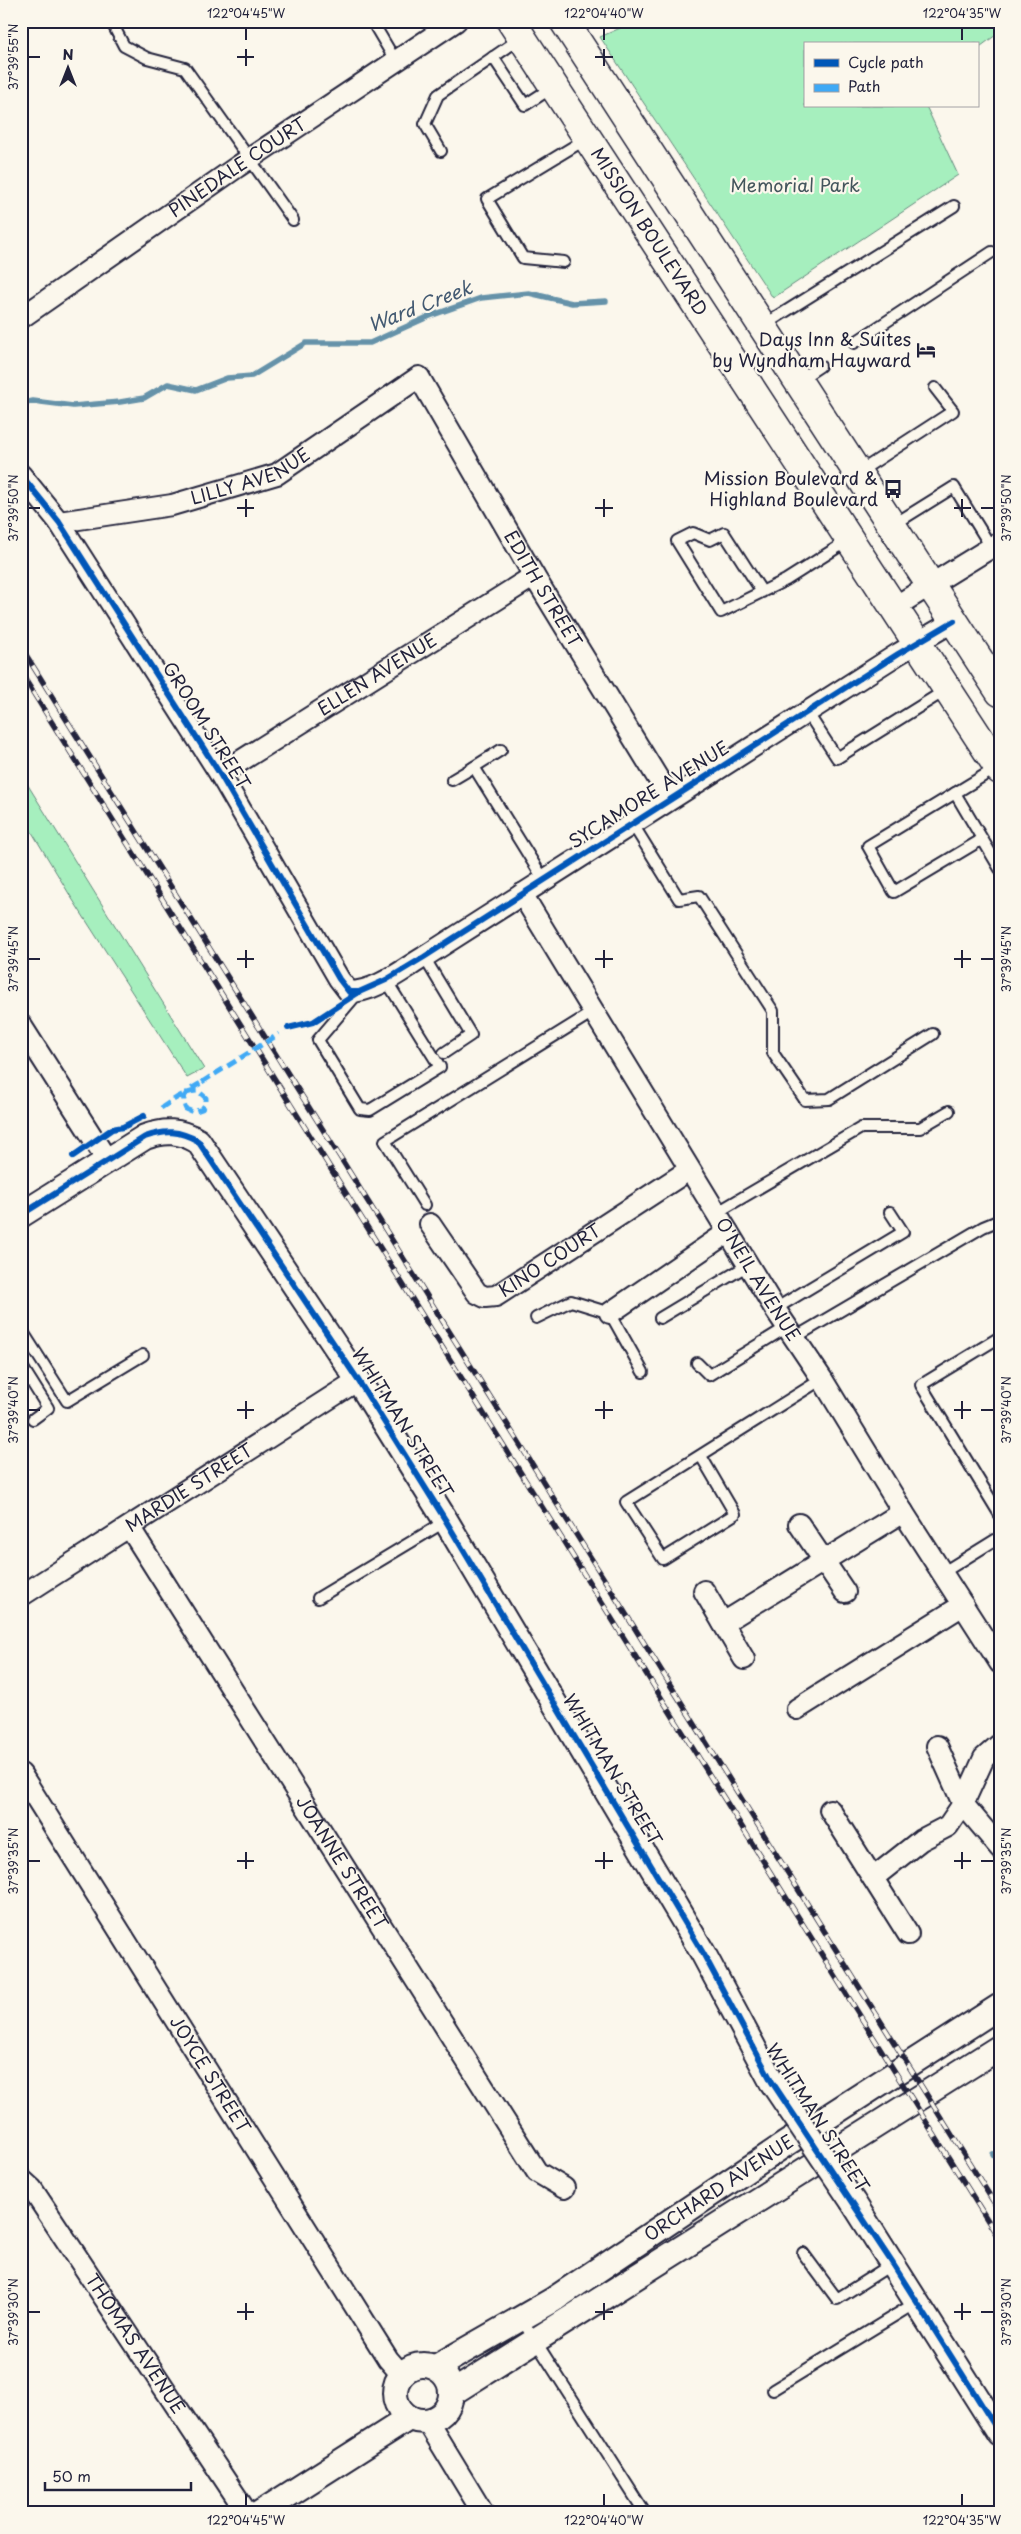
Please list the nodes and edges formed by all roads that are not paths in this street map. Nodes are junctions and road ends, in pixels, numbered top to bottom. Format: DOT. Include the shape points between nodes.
graph roads {
  1 [pos="111,21"];
  2 [pos="372,21"];
  3 [pos="456,21"];
  4 [pos="564,21"];
  5 [pos="516,29"];
  6 [pos="493,57"];
  7 [pos="395,60"];
  8 [pos="554,87"];
  9 [pos="587,138"];
  10 [pos="441,151"];
  11 [pos="251,158"];
  12 [pos="954,206"];
  13 [pos="293,220"];
  14 [pos="992,252"];
  15 [pos="564,262"];
  16 [pos="21,318"];
  17 [pos="763,325"];
  18 [pos="854,343"];
  19 [pos="419,377"];
  20 [pos="935,388"];
  21 [pos="858,472"];
  22 [pos="21,475"];
  23 [pos="59,522"];
  24 [pos="892,525"];
  25 [pos="848,540"];
  26 [pos="995,545"];
  27 [pos="534,576"];
  28 [pos="931,586"];
  29 [pos="762,592"];
  30 [pos="893,608"];
  31 [pos="954,622"];
  32 [pos="916,642"];
  33 [pos="946,690"];
  34 [pos="1000,692"];
  35 [pos="807,712"];
  36 [pos="502,750"];
  37 [pos="474,767"];
  38 [pos="999,768"];
  39 [pos="220,774"];
  40 [pos="452,780"];
  41 [pos="955,793"];
  42 [pos="670,798"];
  43 [pos="632,823"];
  44 [pos="981,840"];
  45 [pos="1000,869"];
  46 [pos="544,880"];
  47 [pos="522,894"];
  48 [pos="424,957"];
  49 [pos="386,980"];
  50 [pos="359,992"];
  51 [pos="593,1012"];
  52 [pos="21,1025"];
  53 [pos="933,1034"];
  54 [pos="444,1052"];
  55 [pos="949,1111"];
  56 [pos="107,1160"];
  57 [pos="689,1170"];
  58 [pos="425,1205"];
  59 [pos="890,1212"];
  60 [pos="716,1213"];
  61 [pos="21,1215"];
  62 [pos="1000,1220"];
  63 [pos="430,1224"];
  64 [pos="728,1232"];
  65 [pos="748,1265"];
  66 [pos="775,1309"];
  67 [pos="610,1312"];
  68 [pos="536,1318"];
  69 [pos="660,1318"];
  70 [pos="21,1329"];
  71 [pos="790,1333"];
  72 [pos="1000,1337"];
  73 [pos="142,1355"];
  74 [pos="697,1363"];
  75 [pos="21,1365"];
  76 [pos="643,1372"];
  77 [pos="822,1379"];
  78 [pos="358,1380"];
  79 [pos="33,1419"];
  80 [pos="701,1456"];
  81 [pos="903,1512"];
  82 [pos="1000,1515"];
  83 [pos="446,1521"];
  84 [pos="799,1524"];
  85 [pos="130,1528"];
  86 [pos="1000,1538"];
  87 [pos="825,1561"];
  88 [pos="942,1573"];
  89 [pos="704,1591"];
  90 [pos="845,1592"];
  91 [pos="21,1596"];
  92 [pos="318,1598"];
  93 [pos="963,1605"];
  94 [pos="723,1623"];
  95 [pos="744,1659"];
  96 [pos="1000,1663"];
  97 [pos="797,1709"];
  98 [pos="1000,1744"];
  99 [pos="936,1746"];
  100 [pos="21,1774"];
  101 [pos="963,1804"];
  102 [pos="830,1810"];
  103 [pos="1000,1848"];
  104 [pos="872,1878"];
  105 [pos="908,1934"];
  106 [pos="1000,2006"];
  107 [pos="1000,2047"];
  108 [pos="21,2178"];
  109 [pos="564,2188"];
  110 [pos="803,2253"];
  111 [pos="893,2264"];
  112 [pos="917,2302"];
  113 [pos="522,2320"];
  114 [pos="536,2340"];
  115 [pos="436,2368"];
  116 [pos="401,2374"];
  117 [pos="773,2390"];
  118 [pos="452,2393"];
  119 [pos="418,2420"];
  120 [pos="1000,2434"];
  121 [pos="247,2513"];
  122 [pos="260,2513"];
  123 [pos="483,2513"];
  124 [pos="645,2513"];
  1 -- 11 [label="lane" via="124,46 147,58 185,68"];
  2 -- 7 [label="lane"];
  3 -- 7 [label="street, PINEDALE COURT"];
  4 -- 17 [label="main road"];
  5 -- 6 [label="lane"];
  5 -- 8 [label="main road, MISSION BOULEVARD"];
  6 -- 8 [label="lane" via="525,105"];
  6 -- 10 [label="lane" via="438,95 425,124"];
  7 -- 11 [label="street, PINEDALE COURT"];
  8 -- 9 [label="main road, MISSION BOULEVARD"];
  9 -- 15 [label="lane" via="487,200 523,258"];
  9 -- 25 [label="main road, MISSION BOULEVARD"];
  11 -- 13 [label="lane"];
  11 -- 16 [label="street, PINEDALE COURT"];
  12 -- 17 [label="lane"];
  14 -- 18 [label="lane"];
  17 -- 21 [label="main road" via="809,373"];
  19 -- 23 [label="street, LILLY AVENUE" via="277,474 172,505"];
  19 -- 27 [label="street, EDITH STREET"];
  20 -- 21 [label="lane" via="953,411"];
  21 -- 24 [label="main road"];
  22 -- 23 [label="street, GROOM STREET"];
  23 -- 39 [label="street, GROOM STREET"];
  24 -- 26 [label="lane" via="954,487"];
  24 -- 28 [label="main road"];
  25 -- 29 [label="lane"];
  25 -- 30 [label="main road, MISSION BOULEVARD"];
  26 -- 28 [label="street"];
  27 -- 39 [label="street, ELLEN AVENUE"];
  27 -- 42 [label="street, EDITH STREET"];
  28 -- 30 [label="street"];
  28 -- 31 [label="main road"];
  29 -- 29 [label="lane" via="721,612 677,541 693,533 710,540 724,533"];
  30 -- 32 [label="main road, MISSION BOULEVARD"];
  31 -- 32 [label="street, SYCAMORE AVENUE"];
  31 -- 34 [label="main road"];
  32 -- 33 [label="main road, MISSION BOULEVARD"];
  32 -- 35 [label="street, SYCAMORE AVENUE"];
  33 -- 35 [label="lane" via="837,758"];
  33 -- 38 [label="main road, MISSION BOULEVARD"];
  35 -- 42 [label="street, SYCAMORE AVENUE"];
  36 -- 37 [label="lane"];
  37 -- 40 [label="lane"];
  37 -- 46 [label="lane"];
  38 -- 41 [label="lane"];
  39 -- 50 [label="street, GROOM STREET" via="339,980 349,992"];
  41 -- 44 [label="lane"];
  41 -- 44 [label="lane" via="868,846 894,892"];
  42 -- 43 [label="street, SYCAMORE AVENUE"];
  43 -- 46 [label="street, SYCAMORE AVENUE"];
  43 -- 53 [label="lane" via="679,899 699,896 774,1011 773,1053 805,1100 829,1099"];
  44 -- 45 [label="lane"];
  46 -- 47 [label="street, SYCAMORE AVENUE"];
  47 -- 48 [label="street, SYCAMORE AVENUE"];
  47 -- 51 [label="street, O'NEIL AVENUE"];
  48 -- 49 [label="street, SYCAMORE AVENUE"];
  48 -- 54 [label="lane" via="471,1035"];
  49 -- 50 [label="street, SYCAMORE AVENUE"];
  49 -- 50 [label="lane" via="440,1067 370,1110 360,1109 318,1040"];
  51 -- 57 [label="street, O'NEIL AVENUE"];
  51 -- 58 [label="lane" via="385,1141"];
  52 -- 56 [label="street"];
  55 -- 60 [label="lane" via="920,1128 862,1128"];
  56 -- 61 [label="street"];
  56 -- 78 [label="street, WHITMAN STREET" via="161,1131 183,1133 198,1141"];
  57 -- 60 [label="street, O'NEIL AVENUE"];
  57 -- 63 [label="street, KINO COURT" via="496,1296 485,1297 477,1293"];
  59 -- 66 [label="lane" via="903,1232"];
  60 -- 64 [label="street, O'NEIL AVENUE"];
  62 -- 71 [label="lane" via="983,1226"];
  64 -- 65 [label="street, O'NEIL AVENUE"];
  64 -- 67 [label="street"];
  65 -- 66 [label="street, O'NEIL AVENUE"];
  65 -- 69 [label="lane"];
  66 -- 71 [label="street, O'NEIL AVENUE"];
  67 -- 68 [label="lane" via="571,1301"];
  67 -- 76 [label="lane"];
  70 -- 73 [label="lane" via="67,1401"];
  71 -- 74 [label="lane" via="709,1375"];
  71 -- 77 [label="street, O'NEIL AVENUE"];
  72 -- 82 [label="lane" via="921,1385"];
  75 -- 79 [label="lane" via="48,1408"];
  77 -- 80 [label="lane"];
  77 -- 81 [label="street, O'NEIL AVENUE"];
  78 -- 83 [label="street, WHITMAN STREET"];
  78 -- 85 [label="street, MARDIE STREET"];
  80 -- 80 [label="lane" via="626,1502 663,1559 735,1514"];
  81 -- 87 [label="street"];
  81 -- 88 [label="street, O'NEIL AVENUE"];
  83 -- 92 [label="lane"];
  83 -- 111 [label="street, WHITMAN STREET, bridge" via="703,1953 772,2082"];
  84 -- 87 [label="street"];
  85 -- 91 [label="street, MARDIE STREET"];
  85 -- 109 [label="street, JOANNE STREET" via="537,2172"];
  86 -- 88 [label="lane"];
  87 -- 90 [label="street"];
  87 -- 94 [label="street"];
  88 -- 93 [label="street, O'NEIL AVENUE"];
  89 -- 94 [label="street"];
  93 -- 96 [label="street, O'NEIL AVENUE"];
  93 -- 97 [label="street"];
  94 -- 95 [label="street"];
  98 -- 101 [label="street" via="984,1758"];
  99 -- 101 [label="street"];
  100 -- 116 [label="street, JOYCE STREET" via="388,2359"];
  101 -- 103 [label="street"];
  101 -- 104 [label="street" via="948,1826 920,1840"];
  102 -- 104 [label="street"];
  104 -- 105 [label="street"];
  106 -- 113 [label="street, ORCHARD AVENUE"];
  107 -- 114 [label="street, ORCHARD AVENUE"];
  108 -- 121 [label="street, THOMAS AVENUE" via="32,2189"];
  110 -- 111 [label="lane" via="837,2299"];
  111 -- 112 [label="street, WHITMAN STREET"];
  112 -- 117 [label="lane"];
  112 -- 120 [label="street, WHITMAN STREET"];
  113 -- 114 [label="lane"];
  113 -- 115 [label="street, ORCHARD AVENUE"];
  114 -- 118 [label="street, ORCHARD AVENUE"];
  114 -- 124 [label="lane"];
  115 -- 116 [label="street, ORCHARD AVENUE" via="420,2365"];
  115 -- 118 [label="street" via="448,2378"];
  116 -- 119 [label="street" via="395,2387 397,2405"];
  118 -- 119 [label="street" via="442,2415"];
  119 -- 122 [label="street"];
  119 -- 123 [label="street"];
}
